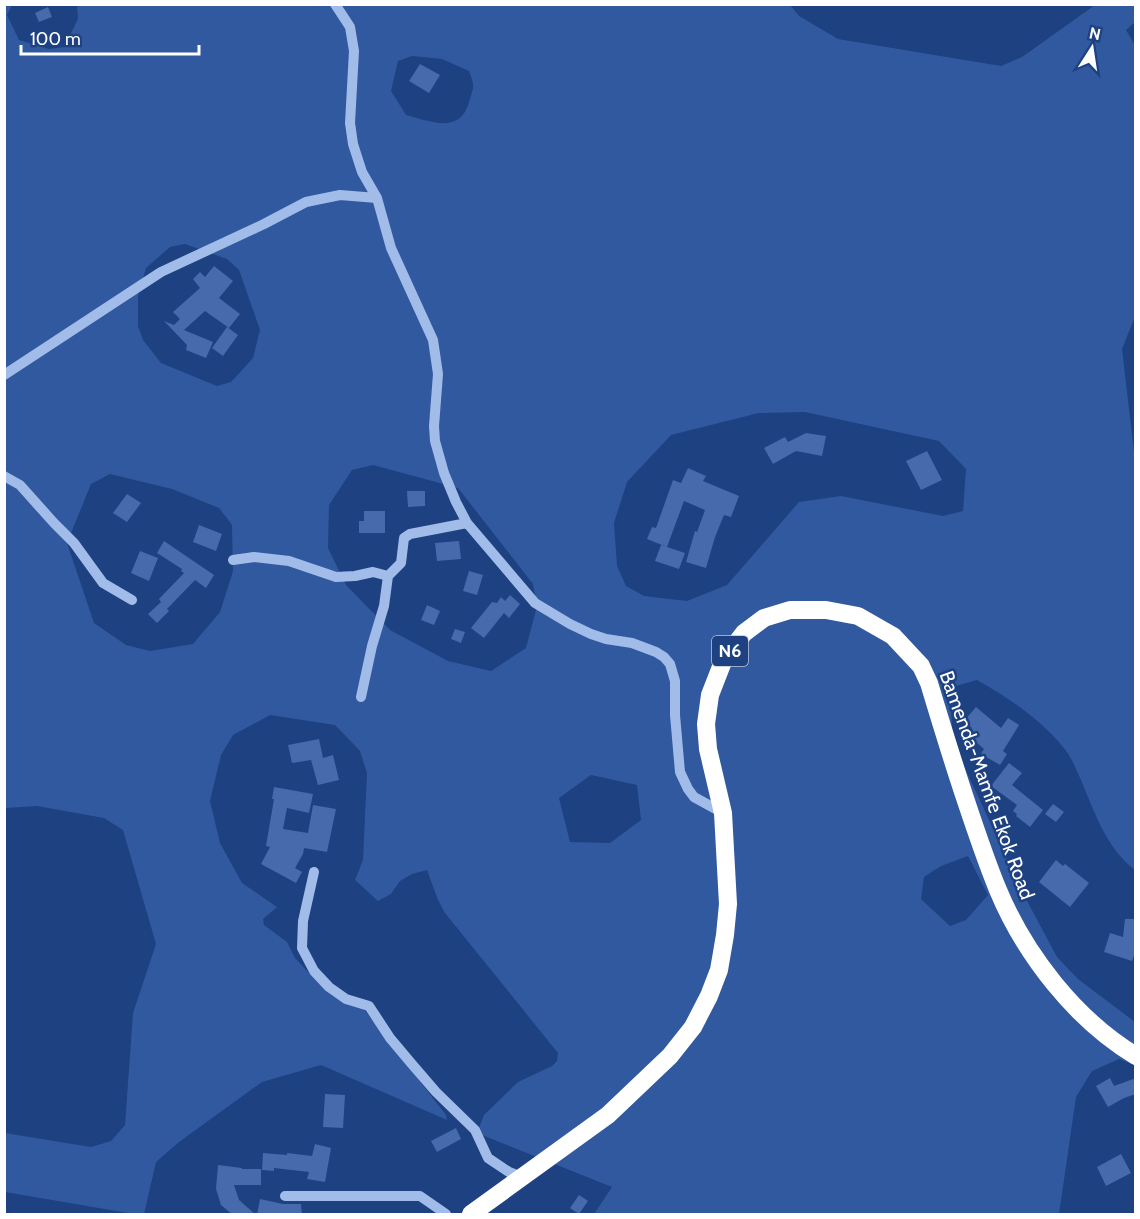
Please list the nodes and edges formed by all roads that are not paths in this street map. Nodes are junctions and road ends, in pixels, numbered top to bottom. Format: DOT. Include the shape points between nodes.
graph roads {
  1 [pos="335,4"];
  2 [pos="377,198"];
  3 [pos="4,375"];
  4 [pos="4,476"];
  5 [pos="468,523"];
  6 [pos="233,560"];
  7 [pos="388,576"];
  8 [pos="132,600"];
  9 [pos="361,697"];
  10 [pos="723,813"];
  11 [pos="314,872"];
  12 [pos="1136,1056"];
  13 [pos="522,1177"];
  14 [pos="285,1196"];
  15 [pos="446,1215"];
  16 [pos="471,1215"];
  1 -- 2 [label="street" via="350,27 354,51 350,123 353,144 362,172"];
  2 -- 3 [label="street" via="340,195 306,202 161,272"];
  2 -- 5 [label="street" via="391,248 433,340 438,374 435,441 444,473"];
  4 -- 8 [label="street" via="20,485 74,543 103,582"];
  5 -- 7 [label="street" via="410,534 404,538 401,563"];
  5 -- 10 [label="street" via="535,603 591,634 632,643 664,657 675,681 680,772 694,797"];
  6 -- 7 [label="street" via="254,557 289,561 336,577 373,572"];
  7 -- 9 [label="street"];
  10 -- 12 [label="highway, Bamenda-Mamfe Ekok Road / N6" via="706,724 710,695 724,658 744,633 764,618 790,610 826,610 858,616 893,636 921,666 929,684 978,837 1013,922 1064,996 1083,1016"];
  10 -- 13 [label="highway, Bamenda-Mamfe Ekok Road / N6" via="728,904 725,935 719,970 693,1027 670,1056 608,1115"];
  11 -- 13 [label="street" via="303,921 302,948 314,971 346,999 369,1006 411,1063 475,1130 488,1158"];
  13 -- 16 [label="highway, Bamenda-Mamfe Ekok Road / N6"];
  14 -- 15 [label="street" via="420,1196"];
}
